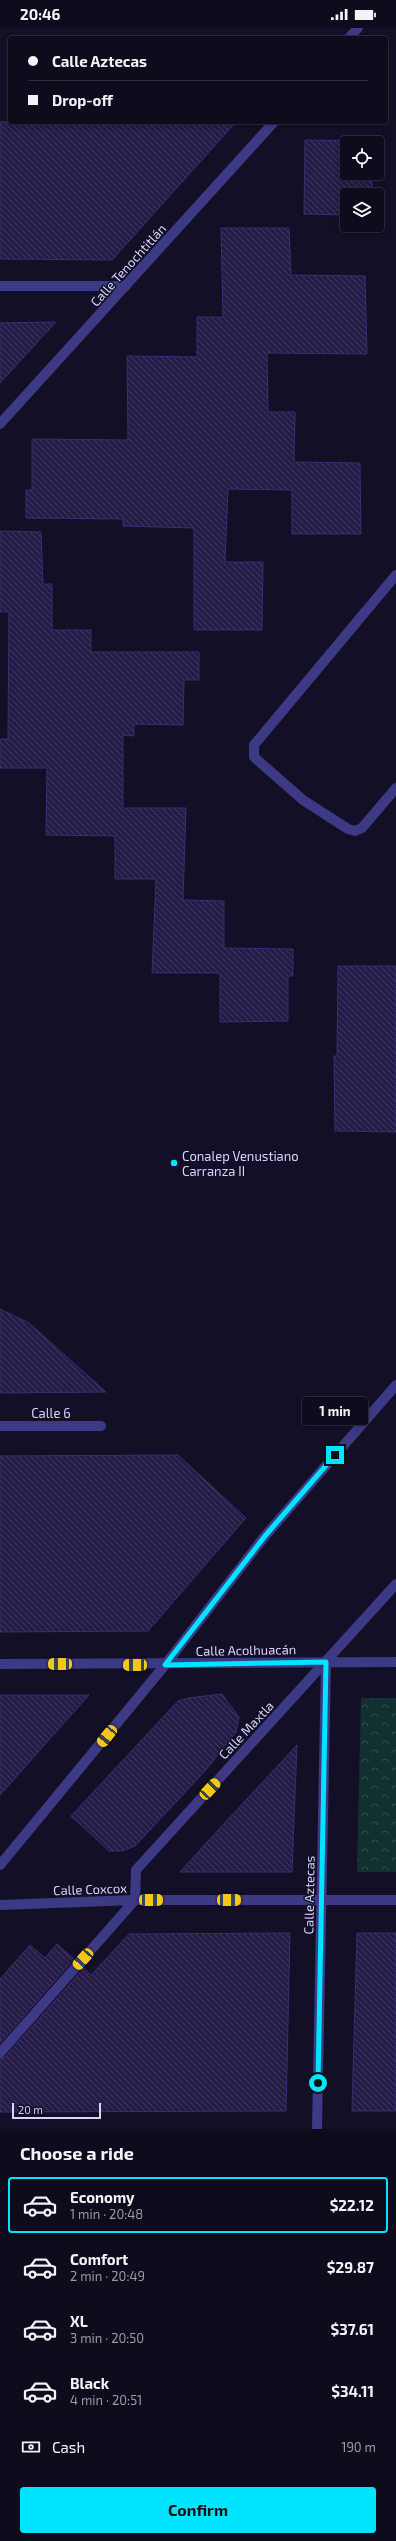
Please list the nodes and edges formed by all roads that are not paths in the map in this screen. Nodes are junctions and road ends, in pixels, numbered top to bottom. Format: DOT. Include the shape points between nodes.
graph roads {
  1 [pos="358,28"];
  2 [pos="351,36"];
  3 [pos="272,124"];
  4 [pos="0,286"];
  5 [pos="126,286"];
  6 [pos="0,424"];
  7 [pos="396,575"];
  8 [pos="396,788"];
  9 [pos="396,1386"];
  10 [pos="0,1426"];
  11 [pos="101,1426"];
  12 [pos="396,1584"];
  13 [pos="326,1662"];
  14 [pos="396,1662"];
  15 [pos="0,1664"];
  16 [pos="165,1665"];
  17 [pos="0,1866"];
  18 [pos="136,1900"];
  19 [pos="322,1900"];
  20 [pos="396,1900"];
  21 [pos="0,1905"];
  22 [pos="0,2053"];
  23 [pos="317,2129"];
  1 -- 2 [label="street"];
  3 -- 5 [label="street, Calle Tenochtitlán"];
  4 -- 5 [label="street"];
  5 -- 6 [label="street, Calle Tenochtitlán"];
  7 -- 8 [label="street" via="254,744 252,751 254,757 303,800 355,831 362,828"];
  9 -- 16 [label="street" via="265,1536"];
  10 -- 11 [label="street, Calle 6"];
  12 -- 13 [label="street, Calle Maxtla"];
  13 -- 14 [label="street, Calle Acolhuacán"];
  13 -- 16 [label="street, Calle Acolhuacán"];
  13 -- 18 [label="street, Calle Maxtla" via="136,1870"];
  13 -- 19 [label="street, Calle Aztecas"];
  15 -- 16 [label="street, Calle Acolhuacán"];
  16 -- 17 [label="street"];
  18 -- 19 [label="street, Calle Coxcox"];
  18 -- 21 [label="street, Calle Coxcox"];
  18 -- 22 [label="street"];
  19 -- 20 [label="street, Calle Coxcox"];
  19 -- 23 [label="street, Calle Aztecas"];
}
